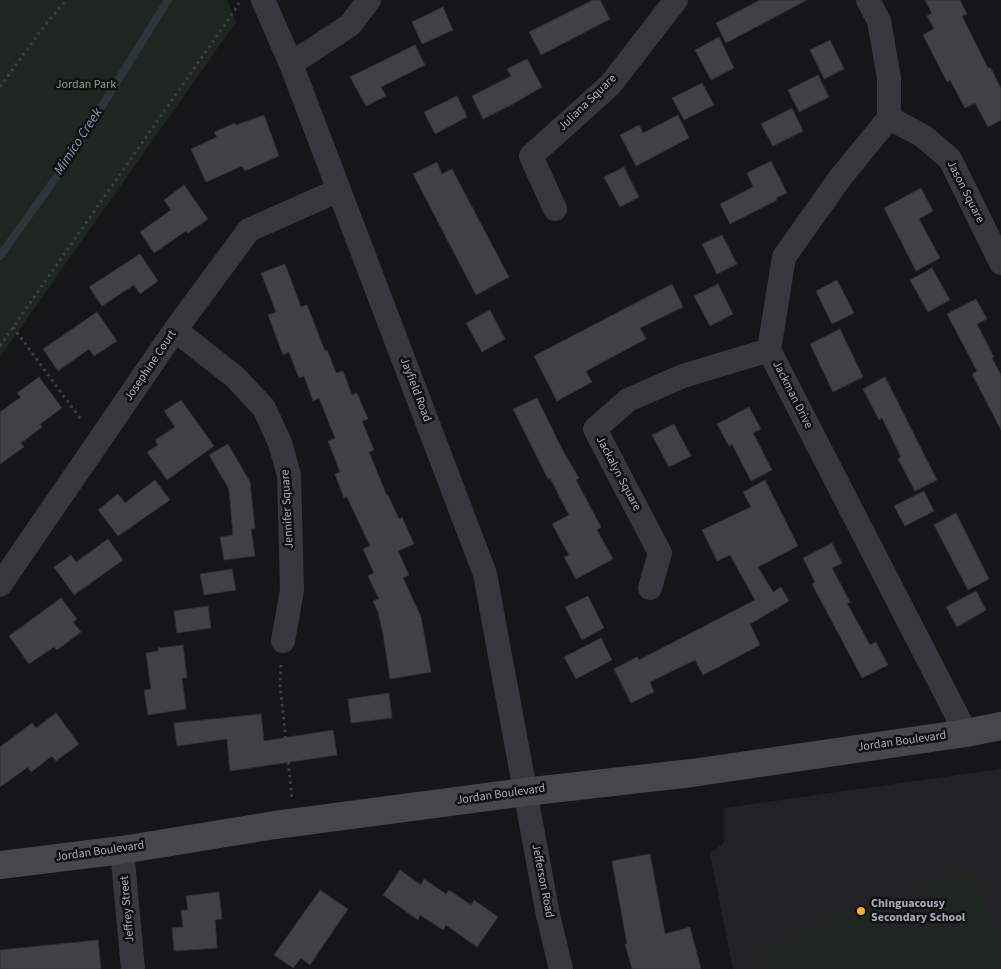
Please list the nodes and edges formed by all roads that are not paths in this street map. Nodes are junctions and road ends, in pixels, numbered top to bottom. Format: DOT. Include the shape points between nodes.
graph roads {
  1 [pos="263,0"];
  2 [pos="369,0"];
  3 [pos="676,0"];
  4 [pos="868,0"];
  5 [pos="291,64"];
  6 [pos="889,118"];
  7 [pos="339,190"];
  8 [pos="555,209"];
  9 [pos="1001,263"];
  10 [pos="175,330"];
  11 [pos="769,350"];
  12 [pos="0,585"];
  13 [pos="650,588"];
  14 [pos="283,641"];
  15 [pos="1001,726"];
  16 [pos="966,733"];
  17 [pos="525,792"];
  18 [pos="122,850"];
  19 [pos="0,865"];
  20 [pos="133,969"];
  21 [pos="561,969"];
  1 -- 5 [label="street, Jayfield Road"];
  2 -- 5 [label="street" via="350,25"];
  3 -- 8 [label="street, Juliana Square" via="610,85 531,156"];
  4 -- 6 [label="street" via="879,21 888,78"];
  5 -- 7 [label="street, Jayfield Road"];
  6 -- 9 [label="street, Jason Square" via="923,136 950,159"];
  6 -- 11 [label="street, Jackman Drive" via="840,178 784,257"];
  7 -- 10 [label="street, Josephine Court" via="250,230"];
  7 -- 17 [label="street, Jayfield Road" via="485,574"];
  10 -- 12 [label="street, Josephine Court"];
  10 -- 14 [label="street, Jennifer Square" via="235,377 264,408 280,443 289,475 292,590"];
  11 -- 13 [label="street, Jackalyn Square" via="683,376 628,400 595,429 660,553"];
  11 -- 16 [label="street, Jackman Drive"];
  15 -- 16 [label="street, Jordan Boulevard"];
  16 -- 17 [label="street, Jordan Boulevard" via="692,773"];
  17 -- 18 [label="street, Jordan Boulevard"];
  17 -- 21 [label="street, Jefferson Road"];
  18 -- 19 [label="street, Jordan Boulevard"];
  18 -- 20 [label="street, Jeffrey Street"];
}
